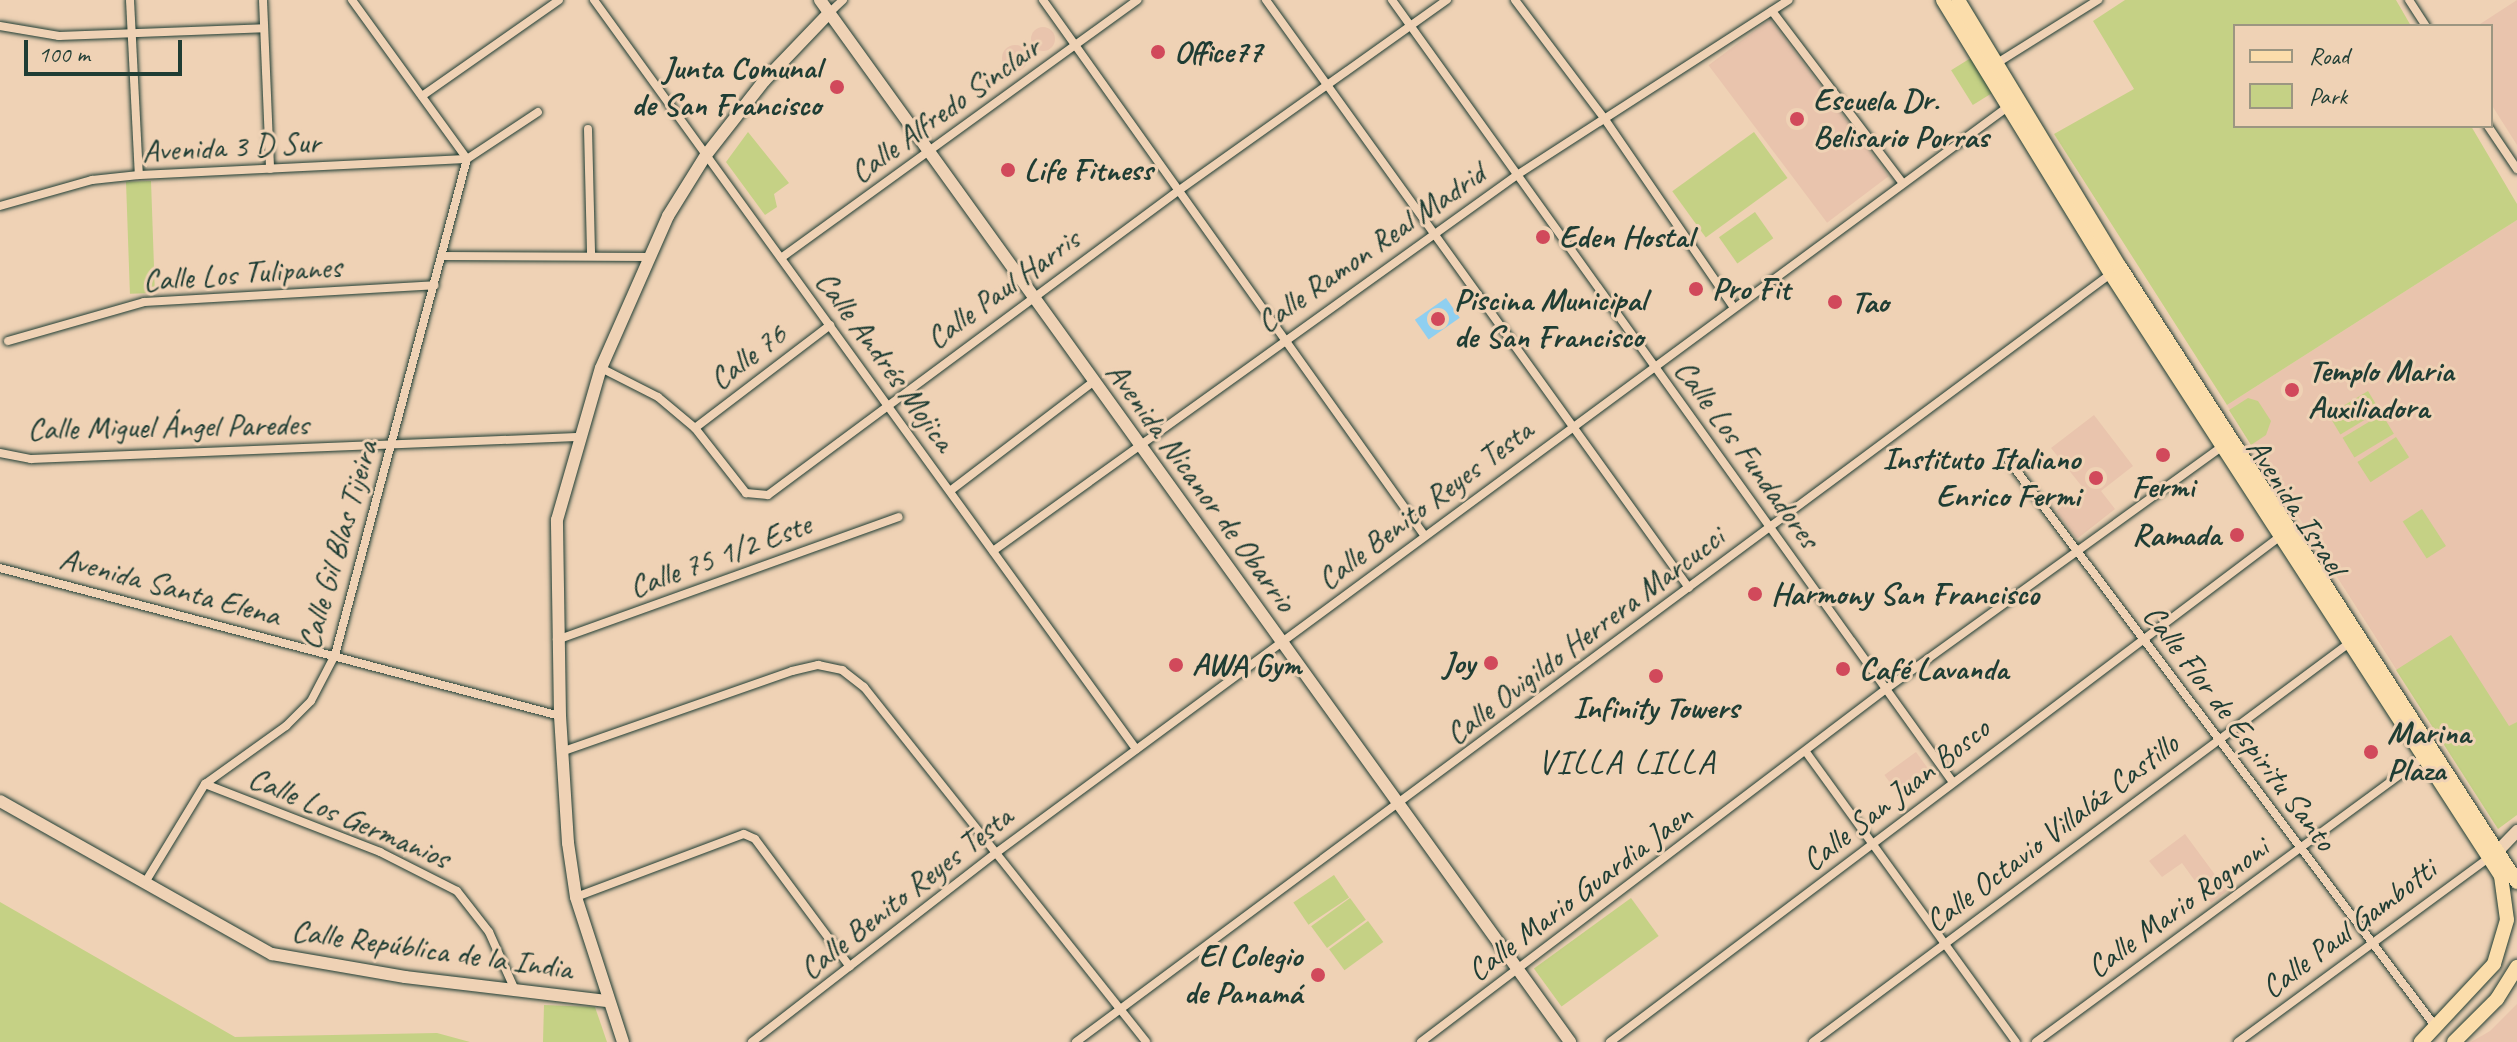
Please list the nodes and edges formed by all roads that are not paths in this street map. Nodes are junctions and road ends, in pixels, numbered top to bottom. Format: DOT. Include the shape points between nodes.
graph roads {
  1 [pos="130,0"];
  2 [pos="263,0"];
  3 [pos="352,0"];
  4 [pos="559,0"];
  5 [pos="594,0"];
  6 [pos="820,0"];
  7 [pos="843,0"];
  8 [pos="1043,0"];
  9 [pos="1138,0"];
  10 [pos="1266,0"];
  11 [pos="1392,0"];
  12 [pos="1447,0"];
  13 [pos="1515,0"];
  14 [pos="1789,0"];
  15 [pos="1943,0"];
  16 [pos="1958,0"];
  17 [pos="2098,0"];
  18 [pos="2409,0"];
  19 [pos="1772,11"];
  20 [pos="829,13"];
  21 [pos="2425,24"];
  22 [pos="0,26"];
  23 [pos="1410,26"];
  24 [pos="264,28"];
  25 [pos="131,33"];
  26 [pos="1076,45"];
  27 [pos="1990,67"];
  28 [pos="1328,87"];
  29 [pos="422,96"];
  30 [pos="2013,103"];
  31 [pos="538,112"];
  32 [pos="1604,118"];
  33 [pos="2489,128"];
  34 [pos="588,129"];
  35 [pos="929,151"];
  36 [pos="706,155"];
  37 [pos="467,159"];
  38 [pos="270,169"];
  39 [pos="2517,169"];
  40 [pos="139,175"];
  41 [pos="1517,175"];
  42 [pos="1901,181"];
  43 [pos="1178,191"];
  44 [pos="0,206"];
  45 [pos="1434,233"];
  46 [pos="591,254"];
  47 [pos="444,256"];
  48 [pos="646,257"];
  49 [pos="781,258"];
  50 [pos="2116,270"];
  51 [pos="435,285"];
  52 [pos="1033,297"];
  53 [pos="1734,308"];
  54 [pos="830,325"];
  55 [pos="1284,339"];
  56 [pos="8,341"];
  57 [pos="1652,366"];
  58 [pos="601,368"];
  59 [pos="1093,382"];
  60 [pos="887,404"];
  61 [pos="1575,423"];
  62 [pos="695,428"];
  63 [pos="577,437"];
  64 [pos="2227,443"];
  65 [pos="393,445"];
  66 [pos="1140,447"];
  67 [pos="0,453"];
  68 [pos="2007,458"];
  69 [pos="950,491"];
  70 [pos="899,517"];
  71 [pos="1770,528"];
  72 [pos="2285,533"];
  73 [pos="1424,535"];
  74 [pos="993,551"];
  75 [pos="2077,551"];
  76 [pos="0,568"];
  77 [pos="1689,588"];
  78 [pos="2141,638"];
  79 [pos="2355,638"];
  80 [pos="557,640"];
  81 [pos="1280,642"];
  82 [pos="335,655"];
  83 [pos="1886,689"];
  84 [pos="560,716"];
  85 [pos="2218,739"];
  86 [pos="1136,749"];
  87 [pos="561,752"];
  88 [pos="1806,752"];
  89 [pos="2425,755"];
  90 [pos="1952,781"];
  91 [pos="205,784"];
  92 [pos="0,801"];
  93 [pos="1399,805"];
  94 [pos="2517,831"];
  95 [pos="1871,847"];
  96 [pos="2299,848"];
  97 [pos="996,853"];
  98 [pos="2503,854"];
  99 [pos="146,881"];
  100 [pos="2517,882"];
  101 [pos="576,897"];
  102 [pos="2372,942"];
  103 [pos="1944,944"];
  104 [pos="850,967"];
  105 [pos="2517,967"];
  106 [pos="1518,971"];
  107 [pos="514,988"];
  108 [pos="607,1001"];
  109 [pos="1121,1009"];
  110 [pos="2435,1026"];
  111 [pos="623,1042"];
  112 [pos="752,1042"];
  113 [pos="1076,1042"];
  114 [pos="1146,1042"];
  115 [pos="1421,1042"];
  116 [pos="1570,1042"];
  117 [pos="1610,1042"];
  118 [pos="1813,1042"];
  119 [pos="2016,1042"];
  120 [pos="2036,1042"];
  121 [pos="2238,1042"];
  122 [pos="2421,1042"];
  123 [pos="2454,1042"];
  1 -- 25 [label="street"];
  2 -- 24 [label="street"];
  3 -- 29 [label="street"];
  4 -- 29 [label="street"];
  5 -- 36 [label="street, Calle Andrés Mojica"];
  6 -- 20 [label="street, Avenida Nicanor de Obarrio"];
  7 -- 20 [label="street"];
  8 -- 26 [label="street"];
  9 -- 26 [label="street, Calle Alfredo Sinclair"];
  10 -- 28 [label="street"];
  11 -- 23 [label="street, Calle Los Fundadores"];
  12 -- 23 [label="street, Calle Paul Harris"];
  13 -- 32 [label="street"];
  14 -- 19 [label="street, Calle Ramon Real Madrid"];
  15 -- 27 [label="main road, Avenida Israel"];
  16 -- 27 [label="main road, Avenida Israel"];
  17 -- 27 [label="street"];
  18 -- 21 [label="street"];
  19 -- 32 [label="street, Calle Ramon Real Madrid"];
  19 -- 42 [label="street"];
  20 -- 35 [label="street, Avenida Nicanor de Obarrio"];
  20 -- 36 [label="street" via="764,81"];
  22 -- 25 [label="street" via="59,36"];
  23 -- 28 [label="street, Calle Paul Harris"];
  23 -- 41 [label="street, Calle Los Fundadores"];
  24 -- 25 [label="street"];
  24 -- 38 [label="street"];
  25 -- 40 [label="street"];
  26 -- 35 [label="street, Calle Alfredo Sinclair"];
  26 -- 43 [label="street"];
  27 -- 30 [label="main road, Avenida Israel"];
  28 -- 43 [label="street, Calle Paul Harris"];
  28 -- 45 [label="street"];
  29 -- 37 [label="street"];
  30 -- 42 [label="street, Calle Benito Reyes Testa"];
  30 -- 50 [label="main road, Avenida Israel"];
  31 -- 37 [label="street"];
  32 -- 41 [label="street, Calle Ramon Real Madrid"];
  32 -- 53 [label="street"];
  33 -- 39 [label="street"];
  34 -- 46 [label="street"];
  35 -- 49 [label="street, Calle Alfredo Sinclair"];
  35 -- 52 [label="street, Avenida Nicanor de Obarrio"];
  36 -- 48 [label="street"];
  36 -- 49 [label="street, Calle Andrés Mojica"];
  37 -- 38 [label="street, Avenida 3 D Sur"];
  37 -- 47 [label="street, Calle Gil Blas Tijeira"];
  38 -- 40 [label="street, Avenida 3 D Sur"];
  40 -- 44 [label="street, Avenida 3 D Sur" via="92,180"];
  41 -- 45 [label="street, Calle Ramon Real Madrid"];
  41 -- 57 [label="street, Calle Los Fundadores"];
  42 -- 53 [label="street, Calle Benito Reyes Testa"];
  43 -- 52 [label="street, Calle Paul Harris"];
  43 -- 55 [label="street"];
  45 -- 55 [label="street, Calle Ramon Real Madrid"];
  45 -- 61 [label="street"];
  46 -- 47 [label="street"];
  46 -- 48 [label="street"];
  47 -- 51 [label="street, Calle Gil Blas Tijeira"];
  48 -- 58 [label="street"];
  49 -- 54 [label="street, Calle Andrés Mojica"];
  50 -- 64 [label="main road, Avenida Israel"];
  50 -- 71 [label="street, Calle Ovigildo Herrera Marcucci"];
  51 -- 56 [label="street, Calle Los Tulipanes" via="144,302"];
  51 -- 65 [label="street, Calle Gil Blas Tijeira"];
  52 -- 59 [label="street, Avenida Nicanor de Obarrio"];
  52 -- 60 [label="street, Calle Paul Harris"];
  53 -- 57 [label="street, Calle Benito Reyes Testa"];
  54 -- 60 [label="street, Calle Andrés Mojica"];
  54 -- 62 [label="street, Calle 76"];
  55 -- 66 [label="street, Calle Ramon Real Madrid"];
  55 -- 73 [label="street"];
  57 -- 61 [label="street, Calle Benito Reyes Testa"];
  57 -- 71 [label="street, Calle Los Fundadores"];
  58 -- 62 [label="street, Calle Paul Harris" via="658,397"];
  58 -- 63 [label="street"];
  59 -- 66 [label="street, Avenida Nicanor de Obarrio"];
  59 -- 69 [label="street"];
  60 -- 62 [label="street, Calle Paul Harris" via="768,495 756,497 746,493"];
  60 -- 69 [label="street, Calle Andrés Mojica"];
  61 -- 73 [label="street, Calle Benito Reyes Testa"];
  61 -- 77 [label="street"];
  63 -- 65 [label="street, Calle Miguel Ángel Paredes"];
  63 -- 80 [label="street" via="557,520"];
  64 -- 72 [label="main road, Avenida Israel"];
  64 -- 75 [label="street, Calle Mario Guardia Jaen"];
  65 -- 67 [label="street, Calle Miguel Ángel Paredes" via="31,459"];
  65 -- 82 [label="street, Calle Gil Blas Tijeira"];
  66 -- 74 [label="street, Calle Ramon Real Madrid"];
  66 -- 81 [label="street, Avenida Nicanor de Obarrio"];
  68 -- 75 [label="street, Calle Flor de Espiritu Santo"];
  69 -- 74 [label="street, Calle Andrés Mojica"];
  70 -- 80 [label="street, Calle 75 1/2 Este"];
  71 -- 77 [label="street, Calle Ovigildo Herrera Marcucci"];
  71 -- 83 [label="street, Calle Los Fundadores"];
  72 -- 78 [label="street, Calle San Juan Bosco"];
  72 -- 79 [label="main road, Avenida Israel"];
  73 -- 81 [label="street, Calle Benito Reyes Testa"];
  74 -- 86 [label="street, Calle Andrés Mojica"];
  75 -- 78 [label="street, Calle Flor de Espiritu Santo"];
  75 -- 83 [label="street, Calle Mario Guardia Jaen"];
  76 -- 82 [label="street, Avenida Santa Elena"];
  77 -- 93 [label="street, Calle Ovigildo Herrera Marcucci"];
  78 -- 85 [label="street, Calle Flor de Espiritu Santo"];
  78 -- 90 [label="street, Calle San Juan Bosco"];
  79 -- 85 [label="street, Calle Octavio Villaláz Castillo"];
  79 -- 89 [label="main road, Avenida Israel"];
  79 -- 98 [label="main road, Avenida Israel"];
  80 -- 84 [label="street"];
  81 -- 86 [label="street, Calle Benito Reyes Testa"];
  81 -- 93 [label="street, Avenida Nicanor de Obarrio"];
  82 -- 84 [label="street, Avenida Santa Elena"];
  82 -- 91 [label="street, Calle Gil Blas Tijeira" via="311,701 286,726"];
  83 -- 88 [label="street, Calle Mario Guardia Jaen"];
  83 -- 90 [label="street, Calle Los Fundadores"];
  84 -- 87 [label="street"];
  85 -- 96 [label="street, Calle Flor de Espiritu Santo"];
  85 -- 103 [label="street, Calle Octavio Villaláz Castillo"];
  86 -- 97 [label="street, Calle Benito Reyes Testa"];
  87 -- 97 [label="street" via="792,671 818,665 842,670 864,687"];
  87 -- 101 [label="street"];
  88 -- 95 [label="street"];
  88 -- 106 [label="street, Calle Mario Guardia Jaen"];
  89 -- 96 [label="street, Calle Mario Rognoni"];
  89 -- 98 [label="main road, Avenida Israel"];
  90 -- 95 [label="street, Calle San Juan Bosco"];
  91 -- 99 [label="street, Calle Gil Blas Tijeira"];
  91 -- 107 [label="street, Calle Los Germanios" via="380,852 457,891 489,932"];
  92 -- 99 [label="street, Calle República de la India"];
  93 -- 106 [label="street, Avenida Nicanor de Obarrio"];
  93 -- 109 [label="street, Calle Ovigildo Herrera Marcucci"];
  94 -- 98 [label="street"];
  95 -- 103 [label="street"];
  95 -- 117 [label="street, Calle San Juan Bosco"];
  96 -- 102 [label="street, Calle Flor de Espiritu Santo"];
  96 -- 120 [label="street, Calle Mario Rognoni"];
  97 -- 104 [label="street, Calle Benito Reyes Testa"];
  97 -- 109 [label="street"];
  98 -- 100 [label="main road, Avenida Israel"];
  98 -- 102 [label="street, Calle Paul Gambotti"];
  98 -- 110 [label="main road, Avenida Israel" via="2503,940 2478,985"];
  99 -- 107 [label="street, Calle República de la India" via="272,954 405,977"];
  101 -- 104 [label="street" via="744,834 755,839"];
  101 -- 108 [label="street"];
  102 -- 110 [label="street, Calle Flor de Espiritu Santo"];
  102 -- 121 [label="street, Calle Paul Gambotti"];
  103 -- 118 [label="street, Calle Octavio Villaláz Castillo"];
  103 -- 119 [label="street"];
  104 -- 112 [label="street, Calle Benito Reyes Testa"];
  105 -- 123 [label="main road" via="2497,999"];
  106 -- 115 [label="street, Calle Mario Guardia Jaen"];
  106 -- 116 [label="street, Avenida Nicanor de Obarrio"];
  107 -- 108 [label="street, Calle República de la India"];
  108 -- 111 [label="street"];
  109 -- 113 [label="street, Calle Ovigildo Herrera Marcucci"];
  109 -- 114 [label="street"];
  110 -- 122 [label="main road, Avenida Israel"];
}
